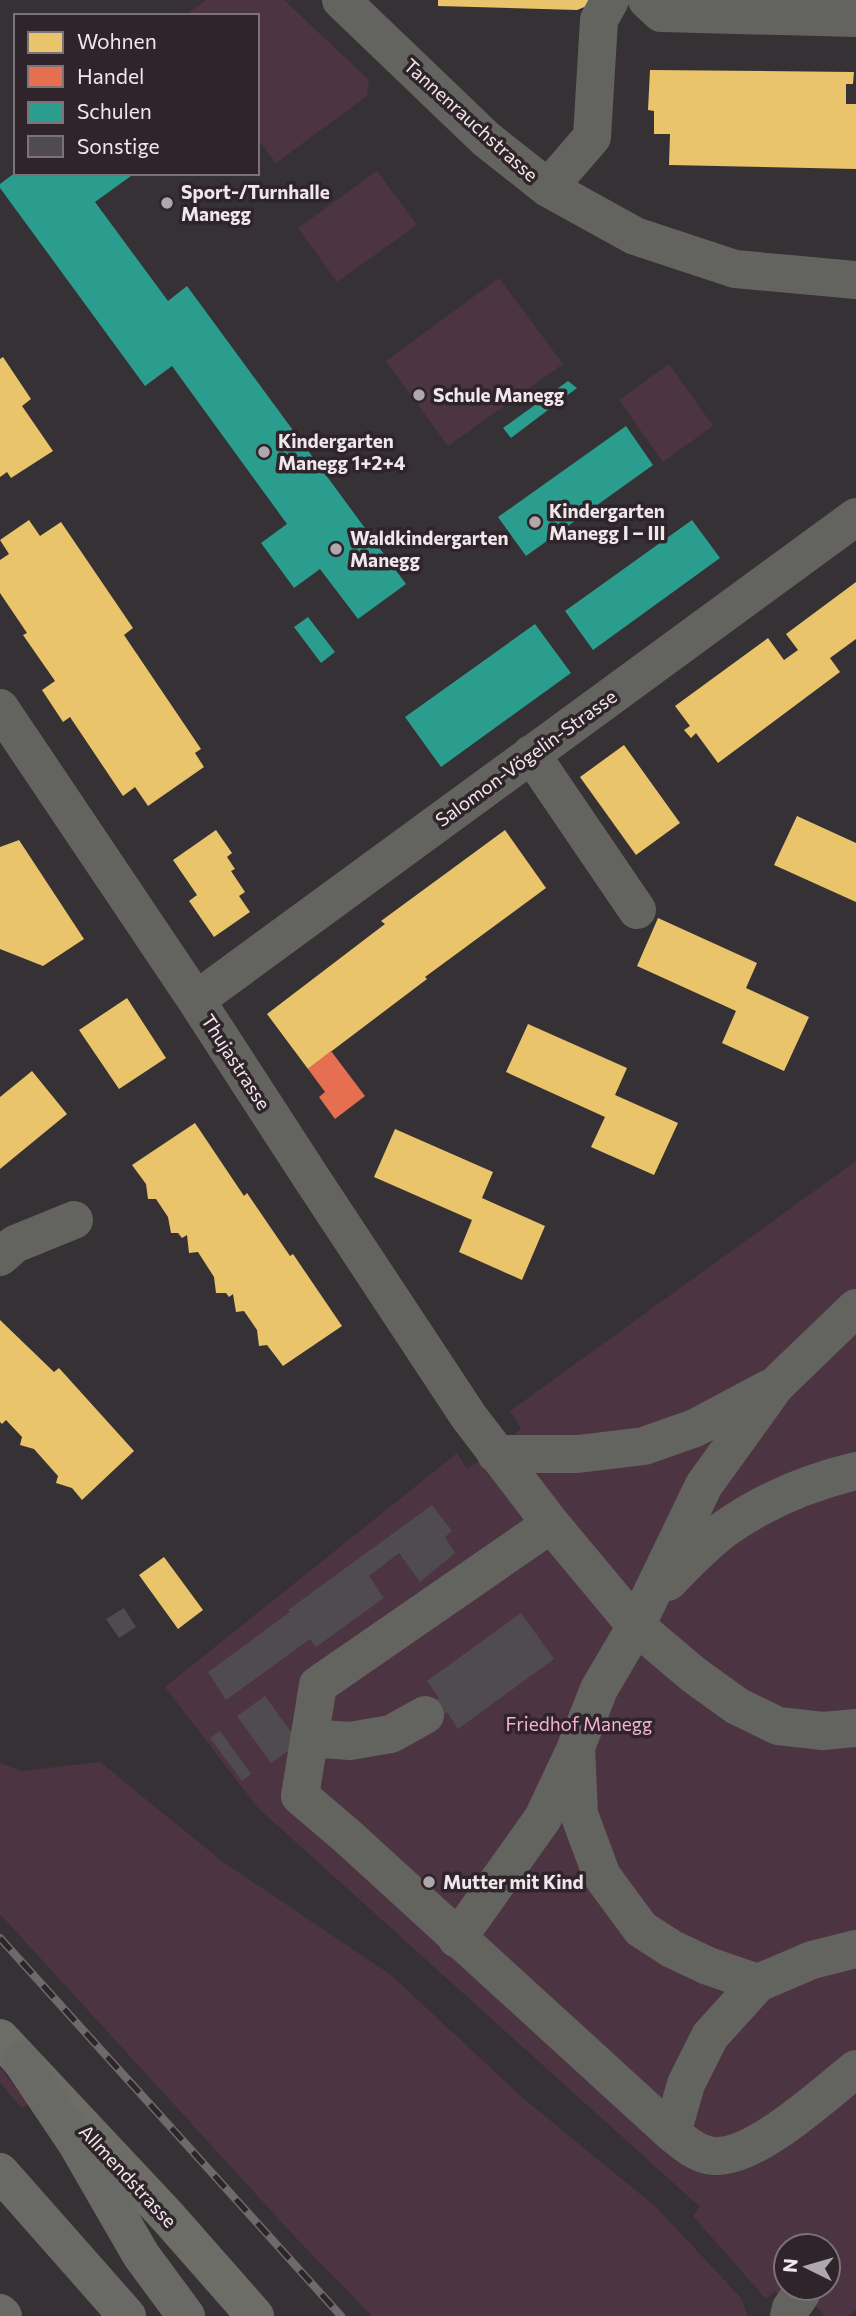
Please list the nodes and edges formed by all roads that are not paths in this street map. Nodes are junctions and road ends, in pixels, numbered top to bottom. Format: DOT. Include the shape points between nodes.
graph roads {
  1 [pos="341,0"];
  2 [pos="610,0"];
  3 [pos="647,0"];
  4 [pos="856,18"];
  5 [pos="548,188"];
  6 [pos="856,280"];
  7 [pos="856,517"];
  8 [pos="0,708"];
  9 [pos="531,754"];
  10 [pos="637,910"];
  11 [pos="197,1000"];
  12 [pos="74,1220"];
  13 [pos="0,1257"];
  14 [pos="856,1308"];
  15 [pos="776,1385"];
  16 [pos="496,1454"];
  17 [pos="856,1471"];
  18 [pos="551,1524"];
  19 [pos="643,1613"];
  20 [pos="425,1715"];
  21 [pos="856,1728"];
  22 [pos="309,1738"];
  23 [pos="576,1747"];
  24 [pos="457,1939"];
  25 [pos="856,1949"];
  26 [pos="758,1983"];
  27 [pos="11,2050"];
  28 [pos="856,2069"];
  29 [pos="672,2133"];
  30 [pos="0,2172"];
  31 [pos="127,2316"];
  32 [pos="186,2316"];
  33 [pos="255,2316"];
  1 -- 5 [label="street, Tannenrauchstrasse" via="477,130"];
  2 -- 5 [label="street" via="599,20 592,137"];
  3 -- 4 [label="street" via="661,13"];
  5 -- 6 [label="street, Tannenrauchstrasse" via="635,236 735,270"];
  7 -- 9 [label="street, Salomon-Vögelin-Strasse"];
  8 -- 11 [label="street, Thujastrasse"];
  9 -- 10 [label="street"];
  9 -- 11 [label="street, Salomon-Vögelin-Strasse"];
  11 -- 16 [label="street, Thujastrasse"];
  12 -- 13 [label="street" via="15,1244"];
  14 -- 15 [label="street"];
  15 -- 16 [label="street" via="695,1428 644,1446 578,1454"];
  15 -- 19 [label="street" via="704,1485"];
  16 -- 18 [label="street, Thujastrasse"];
  17 -- 19 [label="street" via="772,1501 723,1530"];
  18 -- 19 [label="street, Thujastrasse"];
  18 -- 22 [label="street" via="318,1685"];
  19 -- 21 [label="street, Thujastrasse" via="694,1675 737,1706 778,1726 823,1731"];
  19 -- 23 [label="street" via="598,1689"];
  20 -- 22 [label="street" via="391,1734 351,1741"];
  22 -- 24 [label="street" via="300,1796"];
  23 -- 24 [label="street" via="543,1818"];
  23 -- 26 [label="street" via="579,1814 603,1876 641,1929 696,1961"];
  24 -- 29 [label="street"];
  25 -- 26 [label="street" via="812,1960"];
  26 -- 29 [label="street" via="710,2036 686,2084"];
  27 -- 32 [label="highway" via="77,2144 141,2255"];
  27 -- 33 [label="main road, Allmendstrasse"];
  28 -- 29 [label="street" via="768,2137 742,2151 715,2156 692,2149"];
  30 -- 31 [label="highway"];
}
